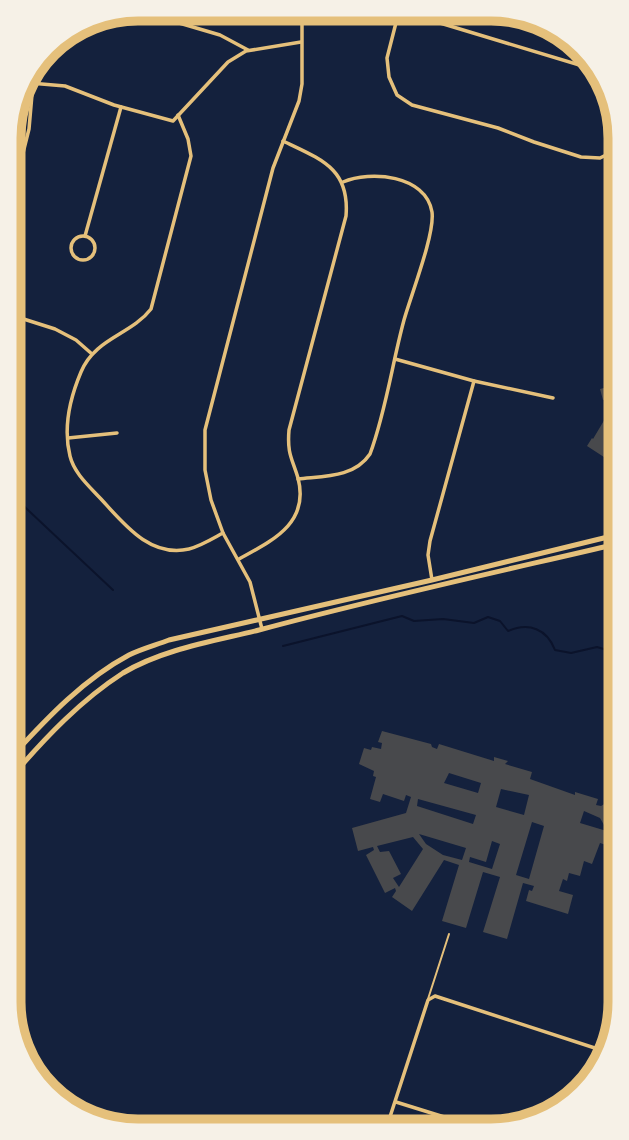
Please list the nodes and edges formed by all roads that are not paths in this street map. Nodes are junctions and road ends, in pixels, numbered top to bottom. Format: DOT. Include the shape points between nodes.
graph roads {
  1 [pos="173,21"];
  2 [pos="302,21"];
  3 [pos="395,21"];
  4 [pos="434,21"];
  5 [pos="301,42"];
  6 [pos="248,50"];
  7 [pos="583,66"];
  8 [pos="35,83"];
  9 [pos="31,92"];
  10 [pos="121,107"];
  11 [pos="178,115"];
  12 [pos="283,141"];
  13 [pos="608,154"];
  14 [pos="21,161"];
  15 [pos="343,182"];
  16 [pos="85,236"];
  17 [pos="21,317"];
  18 [pos="92,354"];
  19 [pos="395,359"];
  20 [pos="474,381"];
  21 [pos="553,398"];
  22 [pos="117,433"];
  23 [pos="68,438"];
  24 [pos="298,479"];
  25 [pos="223,533"];
  26 [pos="608,537"];
  27 [pos="608,546"];
  28 [pos="239,559"];
  29 [pos="432,580"];
  30 [pos="259,619"];
  31 [pos="262,629"];
  32 [pos="21,746"];
  33 [pos="21,766"];
  34 [pos="449,934"];
  35 [pos="428,1000"];
  36 [pos="597,1049"];
  37 [pos="395,1101"];
  38 [pos="389,1119"];
  39 [pos="451,1119"];
  1 -- 6 [label="street" via="220,35"];
  2 -- 5 [label="street"];
  3 -- 13 [label="street" via="387,58 389,77 397,95 412,105 581,157"];
  4 -- 7 [label="street"];
  5 -- 6 [label="street"];
  5 -- 12 [label="street" via="302,85"];
  6 -- 11 [label="street" via="228,62"];
  8 -- 10 [label="street" via="65,86"];
  9 -- 14 [label="street"];
  10 -- 11 [label="street" via="173,121"];
  10 -- 16 [label="street"];
  11 -- 18 [label="street" via="191,156 151,309"];
  12 -- 15 [label="street" via="320,160"];
  12 -- 25 [label="street" via="207,417 205,470"];
  15 -- 19 [label="street" via="378,175 410,184 430,204 432,227"];
  15 -- 24 [label="street" via="346,216 289,430 290,459"];
  16 -- 16 [label="street" via="74,239 71,246 75,257 82,260 95,251 92,240"];
  17 -- 18 [label="street" via="57,330"];
  18 -- 23 [label="street" via="80,373 69,408"];
  19 -- 20 [label="street"];
  19 -- 24 [label="street" via="366,460 348,472"];
  20 -- 21 [label="street"];
  20 -- 29 [label="street" via="430,541"];
  22 -- 23 [label="street"];
  23 -- 25 [label="street" via="71,459 82,478 141,539 166,549 188,549"];
  24 -- 28 [label="street" via="300,501 287,528"];
  25 -- 28 [label="street"];
  26 -- 29 [label="main road"];
  27 -- 31 [label="main road"];
  28 -- 30 [label="street"];
  29 -- 30 [label="main road"];
  30 -- 31 [label="street"];
  30 -- 32 [label="main road" via="169,640 129,655 50,715"];
  31 -- 33 [label="main road" via="188,648 125,672 61,723"];
  34 -- 35 [label="lane"];
  35 -- 36 [label="street" via="435,996"];
  35 -- 37 [label="street"];
  37 -- 38 [label="street"];
  37 -- 39 [label="street"];
}
